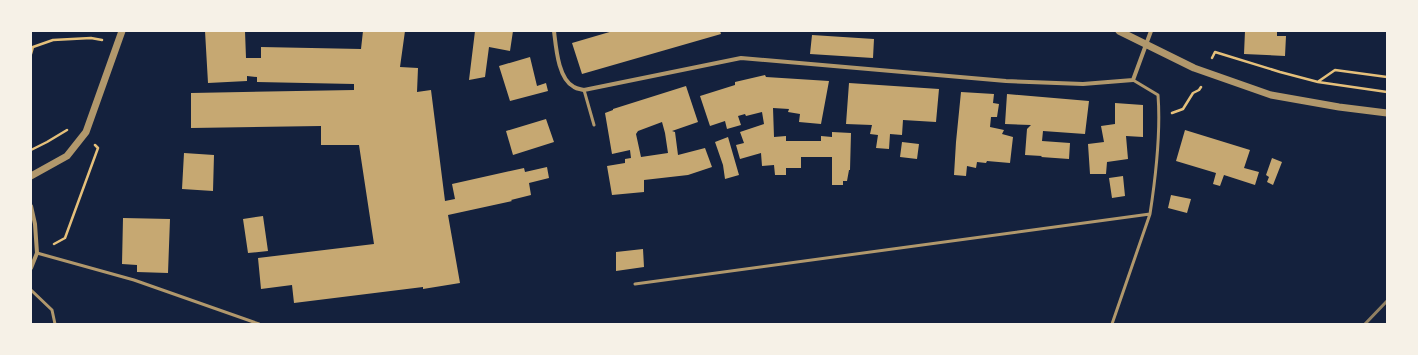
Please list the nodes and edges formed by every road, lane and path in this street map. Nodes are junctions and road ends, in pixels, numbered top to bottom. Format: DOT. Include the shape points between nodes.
graph roads {
  1 [pos="122,31"];
  2 [pos="554,31"];
  3 [pos="1119,31"];
  4 [pos="1151,31"];
  5 [pos="118,43"];
  6 [pos="1146,44"];
  7 [pos="31,54"];
  8 [pos="1207,72"];
  9 [pos="1387,77"];
  10 [pos="1133,80"];
  11 [pos="1318,82"];
  12 [pos="584,90"];
  13 [pos="1387,92"];
  14 [pos="1387,113"];
  15 [pos="1160,117"];
  16 [pos="594,125"];
  17 [pos="86,132"];
  18 [pos="31,150"];
  19 [pos="31,176"];
  20 [pos="31,206"];
  21 [pos="1150,214"];
  22 [pos="37,253"];
  23 [pos="31,268"];
  24 [pos="635,284"];
  25 [pos="31,290"];
  26 [pos="55,324"];
  27 [pos="259,324"];
  28 [pos="1112,324"];
  1 -- 5 [label="street"];
  2 -- 12 [label="street" via="556,55 566,80 574,87"];
  3 -- 6 [label="street"];
  4 -- 6 [label="street"];
  5 -- 7 [label="path" via="91,38 53,40 33,47"];
  5 -- 17 [label="street"];
  6 -- 8 [label="street"];
  6 -- 10 [label="street"];
  8 -- 11 [label="path" via="1215,52"];
  8 -- 14 [label="street" via="1271,95"];
  8 -- 15 [label="path" via="1199,90 1193,93 1183,109"];
  9 -- 11 [label="path" via="1335,70"];
  10 -- 12 [label="street" via="1082,84 1006,81 741,58"];
  10 -- 15 [label="lane" via="1158,95"];
  11 -- 13 [label="path"];
  12 -- 16 [label="lane"];
  15 -- 21 [label="lane"];
  17 -- 18 [label="path" via="67,130"];
  17 -- 19 [label="street" via="67,156"];
  17 -- 22 [label="path" via="98,148 65,238"];
  20 -- 22 [label="street"];
  21 -- 24 [label="lane"];
  21 -- 28 [label="lane"];
  22 -- 23 [label="street"];
  22 -- 27 [label="lane" via="134,280"];
  25 -- 26 [label="lane" via="52,310"];
}
